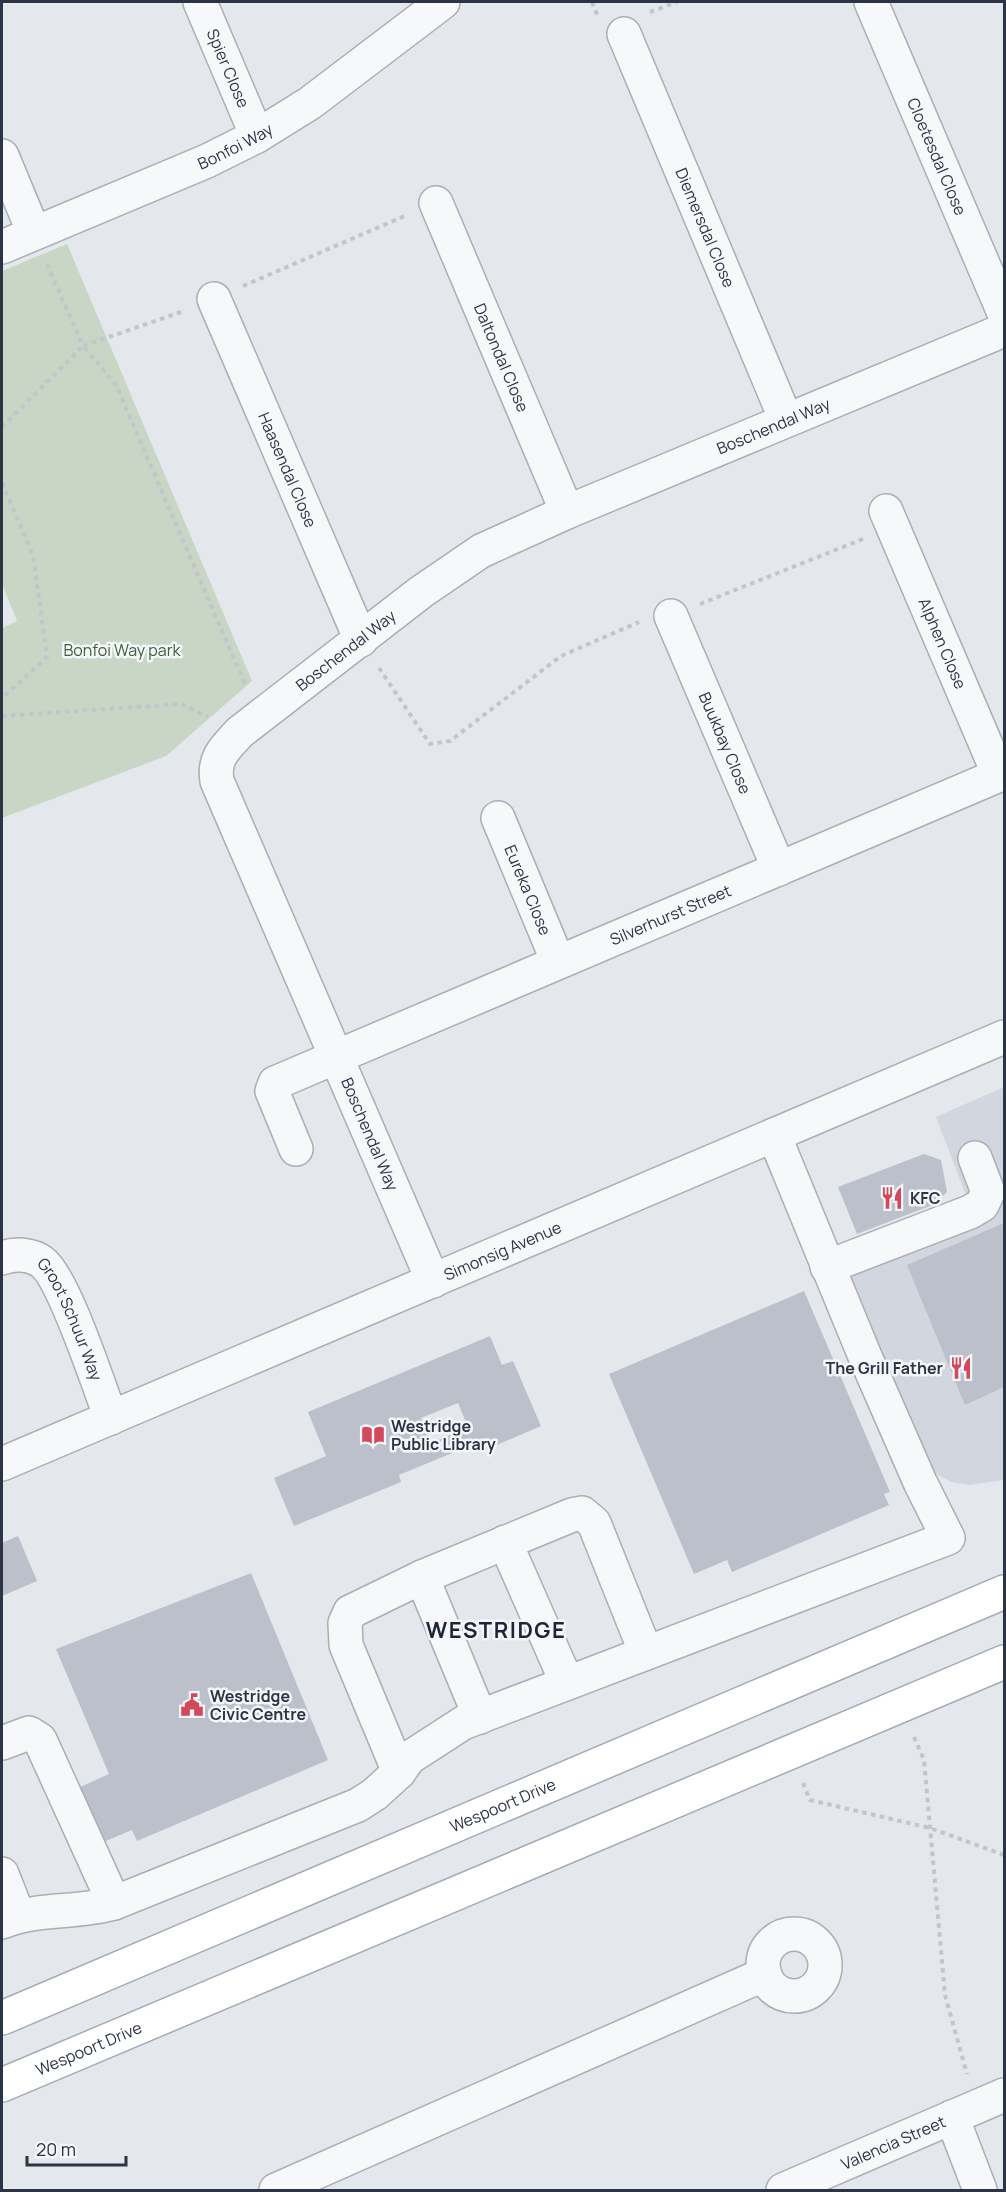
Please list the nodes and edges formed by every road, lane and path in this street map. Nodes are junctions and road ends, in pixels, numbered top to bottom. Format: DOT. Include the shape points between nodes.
graph roads {
  1 [pos="200,2"];
  2 [pos="443,2"];
  3 [pos="871,2"];
  4 [pos="624,34"];
  5 [pos="257,136"];
  6 [pos="2,156"];
  7 [pos="436,203"];
  8 [pos="34,233"];
  9 [pos="2,247"];
  10 [pos="214,299"];
  11 [pos="1005,312"];
  12 [pos="1005,330"];
  13 [pos="83,346"];
  14 [pos="786,420"];
  15 [pos="2,427"];
  16 [pos="2,483"];
  17 [pos="886,511"];
  18 [pos="567,512"];
  19 [pos="671,616"];
  20 [pos="361,640"];
  21 [pos="2,698"];
  22 [pos="2,716"];
  23 [pos="240,732"];
  24 [pos="1002,774"];
  25 [pos="498,818"];
  26 [pos="779,869"];
  27 [pos="558,962"];
  28 [pos="1005,1037"];
  29 [pos="336,1056"];
  30 [pos="774,1136"];
  31 [pos="297,1149"];
  32 [pos="975,1158"];
  33 [pos="2,1258"];
  34 [pos="827,1267"];
  35 [pos="433,1281"];
  36 [pos="111,1418"];
  37 [pos="2,1464"];
  38 [pos="505,1542"];
  39 [pos="422,1577"];
  40 [pos="1005,1592"];
  41 [pos="646,1653"];
  42 [pos="1005,1662"];
  43 [pos="567,1683"];
  44 [pos="901,1706"];
  45 [pos="480,1717"];
  46 [pos="2,1743"];
  47 [pos="792,1752"];
  48 [pos="399,1772"];
  49 [pos="930,1828"];
  50 [pos="1005,1855"];
  51 [pos="2,1875"];
  52 [pos="114,1903"];
  53 [pos="10,1919"];
  54 [pos="765,1974"];
  55 [pos="2,2018"];
  56 [pos="968,2077"];
  57 [pos="2,2085"];
  58 [pos="1005,2095"];
  59 [pos="952,2117"];
  60 [pos="276,2190"];
  61 [pos="783,2190"];
  62 [pos="980,2190"];
  1 -- 5 [label="street, Spier Close"];
  2 -- 5 [label="street, Bonfoi Way" via="310,103"];
  3 -- 11 [label="street, Cloetesdal Close"];
  4 -- 14 [label="street, Diemersdal Close"];
  5 -- 8 [label="street, Bonfoi Way"];
  6 -- 8 [label="street"];
  7 -- 10 [label="path"];
  7 -- 18 [label="street, Daltondal Close"];
  8 -- 9 [label="street, Bonfoi Way"];
  8 -- 13 [label="path"];
  10 -- 13 [label="path"];
  10 -- 20 [label="street, Haasendal Close"];
  12 -- 14 [label="street, Boschendal Way"];
  13 -- 15 [label="path"];
  13 -- 23 [label="path" via="116,385 244,682"];
  14 -- 18 [label="street, Boschendal Way"];
  16 -- 21 [label="path" via="33,555 46,657"];
  17 -- 19 [label="path" via="862,541"];
  17 -- 24 [label="street, Alphen Close"];
  18 -- 20 [label="street, Boschendal Way" via="482,551 421,592"];
  19 -- 20 [label="path" via="654,615 561,656 450,741 430,744"];
  19 -- 26 [label="street, Buukbay Close"];
  20 -- 23 [label="street, Boschendal Way"];
  22 -- 23 [label="path" via="182,704"];
  23 -- 29 [label="street, Boschendal Way" via="220,753 215,771 217,782"];
  24 -- 26 [label="street, Silverhurst Street"];
  25 -- 27 [label="street, Eureka Close"];
  26 -- 27 [label="street, Silverhurst Street"];
  27 -- 29 [label="street, Silverhurst Street"];
  28 -- 30 [label="street, Simonsig Avenue"];
  29 -- 31 [label="street, Silverhurst Street" via="273,1085 272,1091"];
  29 -- 35 [label="street, Boschendal Way"];
  30 -- 34 [label="street"];
  30 -- 35 [label="street, Simonsig Avenue"];
  32 -- 34 [label="street" via="988,1192 982,1205"];
  33 -- 36 [label="street, Groot Schuur Way" via="26,1255 42,1262 58,1282"];
  34 -- 41 [label="street" via="948,1538"];
  35 -- 36 [label="street, Simonsig Avenue"];
  36 -- 37 [label="street, Simonsig Avenue"];
  38 -- 39 [label="street"];
  38 -- 41 [label="street" via="572,1515 582,1513 590,1518"];
  38 -- 43 [label="street"];
  39 -- 45 [label="street"];
  39 -- 48 [label="street" via="350,1612 345,1623 346,1645"];
  40 -- 55 [label="main road, Wespoort Drive"];
  41 -- 43 [label="street"];
  42 -- 44 [label="main road, Wespoort Drive"];
  43 -- 45 [label="street"];
  44 -- 47 [label="main road, Wespoort Drive"];
  44 -- 49 [label="path" via="924,1760"];
  45 -- 48 [label="street" via="441,1735 409,1758"];
  46 -- 52 [label="street" via="29,1733 40,1740"];
  47 -- 49 [label="path" via="810,1800"];
  47 -- 57 [label="main road, Wespoort Drive"];
  48 -- 52 [label="street" via="358,1805"];
  49 -- 50 [label="path"];
  49 -- 56 [label="path" via="945,1995"];
  51 -- 53 [label="street"];
  52 -- 53 [label="street" via="49,1909"];
  54 -- 60 [label="street"];
  58 -- 59 [label="street, Valencia Street"];
  59 -- 61 [label="street, Valencia Street"];
  59 -- 62 [label="street"];
}
